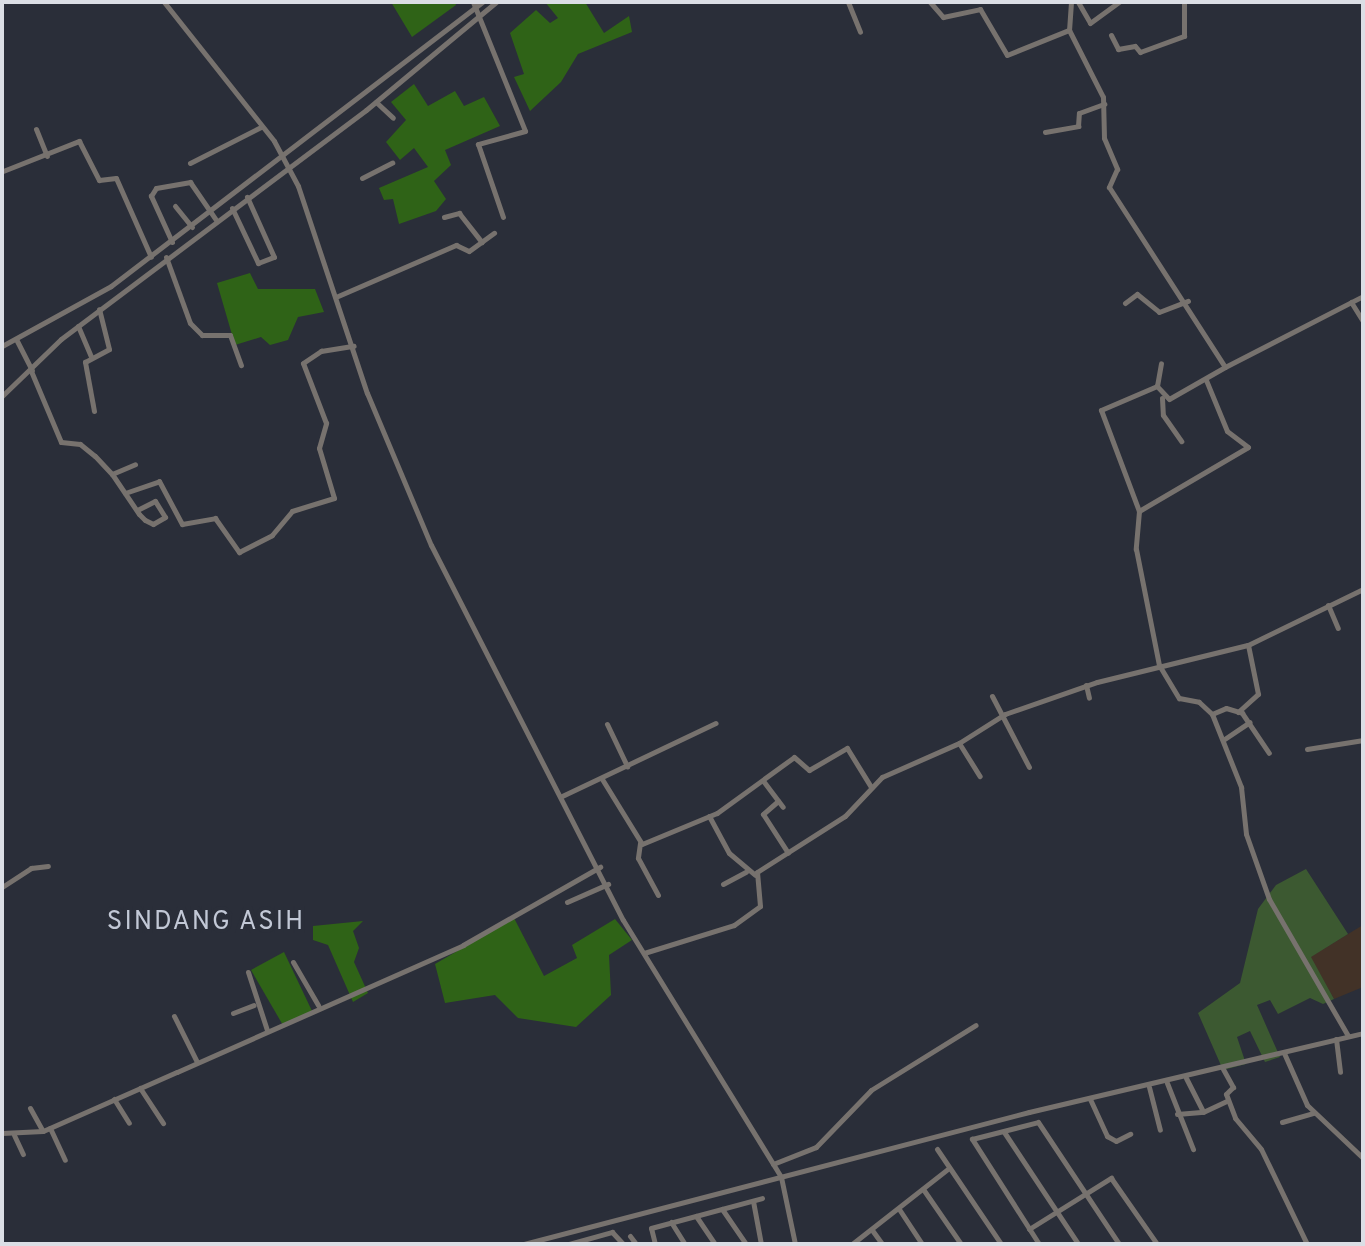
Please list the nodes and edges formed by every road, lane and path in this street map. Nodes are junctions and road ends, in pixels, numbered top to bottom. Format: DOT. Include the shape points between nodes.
graph roads {
  1 [pos="164,2"];
  2 [pos="482,2"];
  3 [pos="496,2"];
  4 [pos="848,2"];
  5 [pos="930,2"];
  6 [pos="1071,2"];
  7 [pos="1078,2"];
  8 [pos="1119,2"];
  9 [pos="1184,2"];
  10 [pos="474,6"];
  11 [pos="481,15"];
  12 [pos="1069,30"];
  13 [pos="860,32"];
  14 [pos="1111,35"];
  15 [pos="376,102"];
  16 [pos="1104,104"];
  17 [pos="393,118"];
  18 [pos="262,127"];
  19 [pos="36,129"];
  20 [pos="1045,132"];
  21 [pos="47,156"];
  22 [pos="190,163"];
  23 [pos="284,163"];
  24 [pos="392,163"];
  25 [pos="3,171"];
  26 [pos="362,178"];
  27 [pos="247,197"];
  28 [pos="175,206"];
  29 [pos="232,208"];
  30 [pos="211,213"];
  31 [pos="444,217"];
  32 [pos="503,217"];
  33 [pos="216,220"];
  34 [pos="192,227"];
  35 [pos="494,233"];
  36 [pos="172,242"];
  37 [pos="482,242"];
  38 [pos="151,257"];
  39 [pos="166,257"];
  40 [pos="338,296"];
  41 [pos="1363,296"];
  42 [pos="1188,301"];
  43 [pos="1351,302"];
  44 [pos="1125,303"];
  45 [pos="99,309"];
  46 [pos="1363,321"];
  47 [pos="78,326"];
  48 [pos="16,338"];
  49 [pos="2,346"];
  50 [pos="354,346"];
  51 [pos="91,357"];
  52 [pos="1161,363"];
  53 [pos="241,365"];
  54 [pos="1225,367"];
  55 [pos="32,370"];
  56 [pos="1206,380"];
  57 [pos="1157,386"];
  58 [pos="2,396"];
  59 [pos="1162,397"];
  60 [pos="94,411"];
  61 [pos="1181,441"];
  62 [pos="135,464"];
  63 [pos="112,474"];
  64 [pos="125,493"];
  65 [pos="137,510"];
  66 [pos="1139,511"];
  67 [pos="1363,589"];
  68 [pos="1328,605"];
  69 [pos="1338,628"];
  70 [pos="1248,645"];
  71 [pos="1159,665"];
  72 [pos="1086,685"];
  73 [pos="992,696"];
  74 [pos="1089,698"];
  75 [pos="1238,712"];
  76 [pos="1212,714"];
  77 [pos="1000,716"];
  78 [pos="1250,722"];
  79 [pos="716,723"];
  80 [pos="607,724"];
  81 [pos="1223,740"];
  82 [pos="1363,740"];
  83 [pos="959,743"];
  84 [pos="1307,749"];
  85 [pos="1269,753"];
  86 [pos="627,766"];
  87 [pos="1029,767"];
  88 [pos="980,776"];
  89 [pos="602,779"];
  90 [pos="764,782"];
  91 [pos="871,787"];
  92 [pos="562,796"];
  93 [pos="709,816"];
  94 [pos="640,843"];
  95 [pos="788,853"];
  96 [pos="48,866"];
  97 [pos="600,867"];
  98 [pos="746,872"];
  99 [pos="755,875"];
  100 [pos="608,884"];
  101 [pos="723,884"];
  102 [pos="2,887"];
  103 [pos="658,895"];
  104 [pos="567,902"];
  105 [pos="644,953"];
  106 [pos="293,962"];
  107 [pos="248,972"];
  108 [pos="254,1005"];
  109 [pos="318,1005"];
  110 [pos="233,1013"];
  111 [pos="174,1016"];
  112 [pos="976,1025"];
  113 [pos="267,1030"];
  114 [pos="1363,1033"];
  115 [pos="1348,1036"];
  116 [pos="1336,1039"];
  117 [pos="1284,1053"];
  118 [pos="197,1062"];
  119 [pos="1223,1069"];
  120 [pos="1340,1072"];
  121 [pos="1186,1078"];
  122 [pos="1167,1083"];
  123 [pos="1149,1087"];
  124 [pos="140,1088"];
  125 [pos="114,1099"];
  126 [pos="1090,1099"];
  127 [pos="1227,1101"];
  128 [pos="30,1108"];
  129 [pos="1201,1112"];
  130 [pos="1313,1113"];
  131 [pos="1177,1114"];
  132 [pos="1282,1122"];
  133 [pos="129,1123"];
  134 [pos="163,1123"];
  135 [pos="50,1128"];
  136 [pos="1160,1130"];
  137 [pos="43,1131"];
  138 [pos="1004,1132"];
  139 [pos="2,1133"];
  140 [pos="1130,1134"];
  141 [pos="14,1135"];
  142 [pos="937,1149"];
  143 [pos="1193,1149"];
  144 [pos="23,1154"];
  145 [pos="1363,1158"];
  146 [pos="65,1160"];
  147 [pos="773,1164"];
  148 [pos="949,1168"];
  149 [pos="781,1177"];
  150 [pos="923,1189"];
  151 [pos="1085,1192"];
  152 [pos="762,1198"];
  153 [pos="753,1201"];
  154 [pos="722,1209"];
  155 [pos="899,1209"];
  156 [pos="1056,1211"];
  157 [pos="696,1216"];
  158 [pos="671,1222"];
  159 [pos="1029,1229"];
  160 [pos="872,1230"];
  161 [pos="630,1236"];
  162 [pos="577,1243"];
  163 [pos="524,1244"];
  164 [pos="569,1244"];
  165 [pos="623,1244"];
  166 [pos="636,1244"];
  167 [pos="655,1244"];
  168 [pos="685,1244"];
  169 [pos="715,1244"];
  170 [pos="746,1244"];
  171 [pos="761,1244"];
  172 [pos="795,1244"];
  173 [pos="852,1244"];
  174 [pos="882,1244"];
  175 [pos="922,1244"];
  176 [pos="961,1244"];
  177 [pos="1001,1244"];
  178 [pos="1039,1244"];
  179 [pos="1078,1244"];
  180 [pos="1119,1244"];
  181 [pos="1157,1244"];
  182 [pos="1307,1244"];
  1 -- 18 [label="street"];
  2 -- 10 [label="street"];
  3 -- 11 [label="street"];
  4 -- 13 [label="street"];
  5 -- 12 [label="street" via="943,17 980,9 1007,55"];
  6 -- 12 [label="street"];
  7 -- 8 [label="street" via="1090,23"];
  9 -- 14 [label="street" via="1184,36 1140,52 1135,46 1118,49"];
  10 -- 11 [label="street"];
  10 -- 23 [label="street"];
  11 -- 15 [label="street"];
  11 -- 32 [label="street" via="525,131 478,144"];
  12 -- 16 [label="street"];
  15 -- 17 [label="street"];
  15 -- 23 [label="street"];
  16 -- 20 [label="street" via="1080,112 1078,126"];
  16 -- 42 [label="street" via="1104,138 1117,169 1109,187"];
  18 -- 22 [label="street"];
  18 -- 23 [label="street"];
  19 -- 21 [label="street"];
  21 -- 25 [label="street"];
  21 -- 38 [label="street" via="79,141 99,180 116,178"];
  23 -- 27 [label="street"];
  23 -- 30 [label="street"];
  23 -- 40 [label="street"];
  24 -- 26 [label="street"];
  27 -- 29 [label="street"];
  27 -- 29 [label="street" via="274,257 258,263"];
  28 -- 34 [label="street"];
  29 -- 33 [label="street"];
  30 -- 33 [label="street"];
  30 -- 34 [label="street"];
  30 -- 36 [label="street" via="190,182 152,190"];
  31 -- 37 [label="street" via="459,213"];
  33 -- 39 [label="street"];
  34 -- 36 [label="street"];
  35 -- 37 [label="street"];
  36 -- 38 [label="street"];
  37 -- 40 [label="street" via="467,251 454,246"];
  38 -- 48 [label="street" via="93,299"];
  39 -- 45 [label="street"];
  39 -- 53 [label="street" via="188,319 202,335 230,335"];
  40 -- 50 [label="street"];
  41 -- 43 [label="street"];
  42 -- 44 [label="street" via="1159,312 1137,294"];
  42 -- 54 [label="street"];
  43 -- 46 [label="street"];
  43 -- 54 [label="street"];
  45 -- 47 [label="street"];
  45 -- 51 [label="street" via="109,349"];
  47 -- 51 [label="street"];
  47 -- 55 [label="street"];
  48 -- 49 [label="street"];
  48 -- 55 [label="street"];
  50 -- 64 [label="street" via="321,351 303,363 326,423 319,448 334,498 292,511 272,535 239,552 215,518 182,524 159,481"];
  50 -- 92 [label="street" via="431,545"];
  51 -- 60 [label="street" via="85,363"];
  52 -- 57 [label="street"];
  54 -- 56 [label="street"];
  55 -- 58 [label="street"];
  55 -- 63 [label="street" via="61,442 80,444"];
  56 -- 59 [label="street" via="1180,395"];
  56 -- 66 [label="street" via="1227,431 1248,447"];
  57 -- 59 [label="street"];
  57 -- 66 [label="street" via="1101,410"];
  59 -- 61 [label="street" via="1163,415"];
  62 -- 63 [label="street"];
  63 -- 64 [label="street"];
  64 -- 65 [label="street"];
  65 -- 65 [label="street" via="151,523 165,517 155,501"];
  66 -- 71 [label="street" via="1136,549"];
  67 -- 68 [label="street"];
  68 -- 69 [label="street"];
  68 -- 70 [label="street"];
  70 -- 71 [label="street"];
  70 -- 75 [label="street" via="1258,694"];
  71 -- 72 [label="street"];
  71 -- 76 [label="street" via="1179,698 1199,702"];
  72 -- 74 [label="street"];
  72 -- 77 [label="street"];
  73 -- 77 [label="street"];
  75 -- 76 [label="street"];
  75 -- 78 [label="street"];
  76 -- 81 [label="street"];
  77 -- 83 [label="street"];
  77 -- 87 [label="street"];
  78 -- 81 [label="street"];
  78 -- 85 [label="street"];
  79 -- 86 [label="street"];
  80 -- 86 [label="street"];
  81 -- 115 [label="street" via="1269,899"];
  82 -- 84 [label="street"];
  83 -- 88 [label="street"];
  83 -- 91 [label="street"];
  86 -- 89 [label="street"];
  89 -- 92 [label="street"];
  89 -- 94 [label="street"];
  90 -- 91 [label="street" via="794,757 809,770 847,748"];
  90 -- 93 [label="street"];
  90 -- 95 [label="street" via="781,804 763,814"];
  91 -- 95 [label="street" via="845,816"];
  92 -- 97 [label="street"];
  93 -- 94 [label="street"];
  93 -- 98 [label="street"];
  94 -- 103 [label="street" via="637,854"];
  95 -- 99 [label="street"];
  96 -- 102 [label="street" via="31,868"];
  97 -- 100 [label="street"];
  97 -- 109 [label="street" via="463,945"];
  98 -- 99 [label="street"];
  98 -- 101 [label="street"];
  99 -- 105 [label="street" via="761,902 751,914 723,931 687,936"];
  100 -- 104 [label="street"];
  100 -- 105 [label="street"];
  105 -- 147 [label="street"];
  106 -- 109 [label="street"];
  107 -- 108 [label="street" via="258,997"];
  108 -- 110 [label="street"];
  108 -- 113 [label="street"];
  109 -- 113 [label="street"];
  111 -- 118 [label="street"];
  112 -- 147 [label="street" via="871,1090 816,1147"];
  113 -- 118 [label="street"];
  114 -- 115 [label="street"];
  115 -- 116 [label="street"];
  116 -- 117 [label="street"];
  116 -- 120 [label="street"];
  117 -- 119 [label="street"];
  117 -- 130 [label="street"];
  118 -- 124 [label="street"];
  119 -- 121 [label="street"];
  119 -- 127 [label="street" via="1233,1087"];
  121 -- 122 [label="street"];
  121 -- 129 [label="street"];
  122 -- 123 [label="street"];
  122 -- 131 [label="street"];
  123 -- 126 [label="street"];
  123 -- 136 [label="street"];
  124 -- 125 [label="street"];
  124 -- 134 [label="street"];
  125 -- 133 [label="street"];
  125 -- 135 [label="street"];
  126 -- 140 [label="street" via="1105,1134 1116,1141"];
  126 -- 149 [label="street"];
  127 -- 129 [label="street"];
  127 -- 182 [label="street" via="1261,1149"];
  128 -- 137 [label="street"];
  129 -- 131 [label="street"];
  130 -- 132 [label="street"];
  130 -- 145 [label="street"];
  131 -- 143 [label="street"];
  135 -- 137 [label="street"];
  135 -- 146 [label="street"];
  137 -- 141 [label="street"];
  138 -- 151 [label="street" via="1038,1122"];
  138 -- 156 [label="street"];
  138 -- 159 [label="street" via="972,1144"];
  139 -- 141 [label="street"];
  141 -- 144 [label="street"];
  142 -- 148 [label="street"];
  147 -- 149 [label="street"];
  148 -- 150 [label="street"];
  148 -- 177 [label="street"];
  149 -- 163 [label="street"];
  149 -- 172 [label="street"];
  150 -- 155 [label="street"];
  150 -- 176 [label="street"];
  151 -- 156 [label="street"];
  151 -- 180 [label="street"];
  151 -- 181 [label="street" via="1111,1178"];
  152 -- 153 [label="street"];
  153 -- 154 [label="street"];
  153 -- 171 [label="street"];
  154 -- 157 [label="street"];
  154 -- 170 [label="street"];
  155 -- 160 [label="street"];
  155 -- 175 [label="street"];
  156 -- 159 [label="street"];
  156 -- 179 [label="street"];
  157 -- 158 [label="street"];
  157 -- 169 [label="street"];
  158 -- 167 [label="street" via="648,1234"];
  158 -- 168 [label="street"];
  159 -- 178 [label="street"];
  160 -- 173 [label="street"];
  160 -- 174 [label="street"];
  161 -- 166 [label="street"];
  162 -- 164 [label="street"];
  162 -- 165 [label="street" via="615,1233"];
}
